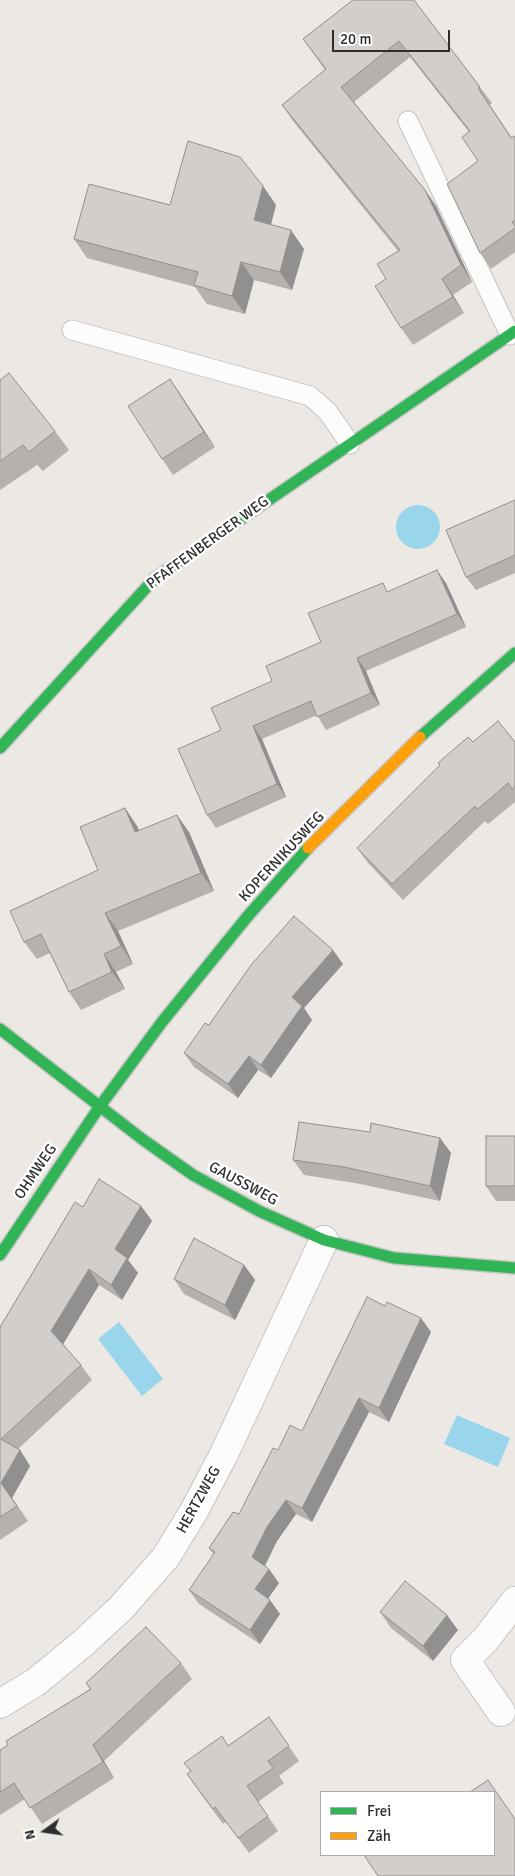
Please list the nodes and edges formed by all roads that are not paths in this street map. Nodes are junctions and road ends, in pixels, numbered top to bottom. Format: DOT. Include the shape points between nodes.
graph roads {
  1 [pos="408,121"];
  2 [pos="72,330"];
  3 [pos="512,333"];
  4 [pos="350,444"];
  5 [pos="515,653"];
  6 [pos="0,748"];
  7 [pos="0,1029"];
  8 [pos="100,1106"];
  9 [pos="324,1240"];
  10 [pos="0,1255"];
  11 [pos="515,1268"];
  12 [pos="515,1601"];
  13 [pos="0,1704"];
  14 [pos="501,1712"];
  1 -- 3 [label="lane"];
  2 -- 4 [label="lane" via="310,396 328,412"];
  3 -- 4 [label="street, PFAFFENBERGER WEG"];
  4 -- 6 [label="street, PFAFFENBERGER WEG" via="155,578"];
  5 -- 8 [label="street, KOPERNIKUSWEG" via="450,709 324,831 247,917 162,1022"];
  7 -- 8 [label="street, GAUSSWEG"];
  8 -- 9 [label="street, GAUSSWEG" via="192,1175 259,1211"];
  8 -- 10 [label="street, OHMWEG"];
  9 -- 11 [label="street, GAUSSWEG" via="394,1258"];
  9 -- 13 [label="street, HERTZWEG" via="224,1454 166,1557 121,1608 82,1644 36,1682"];
  12 -- 14 [label="street" via="465,1660"];
}
